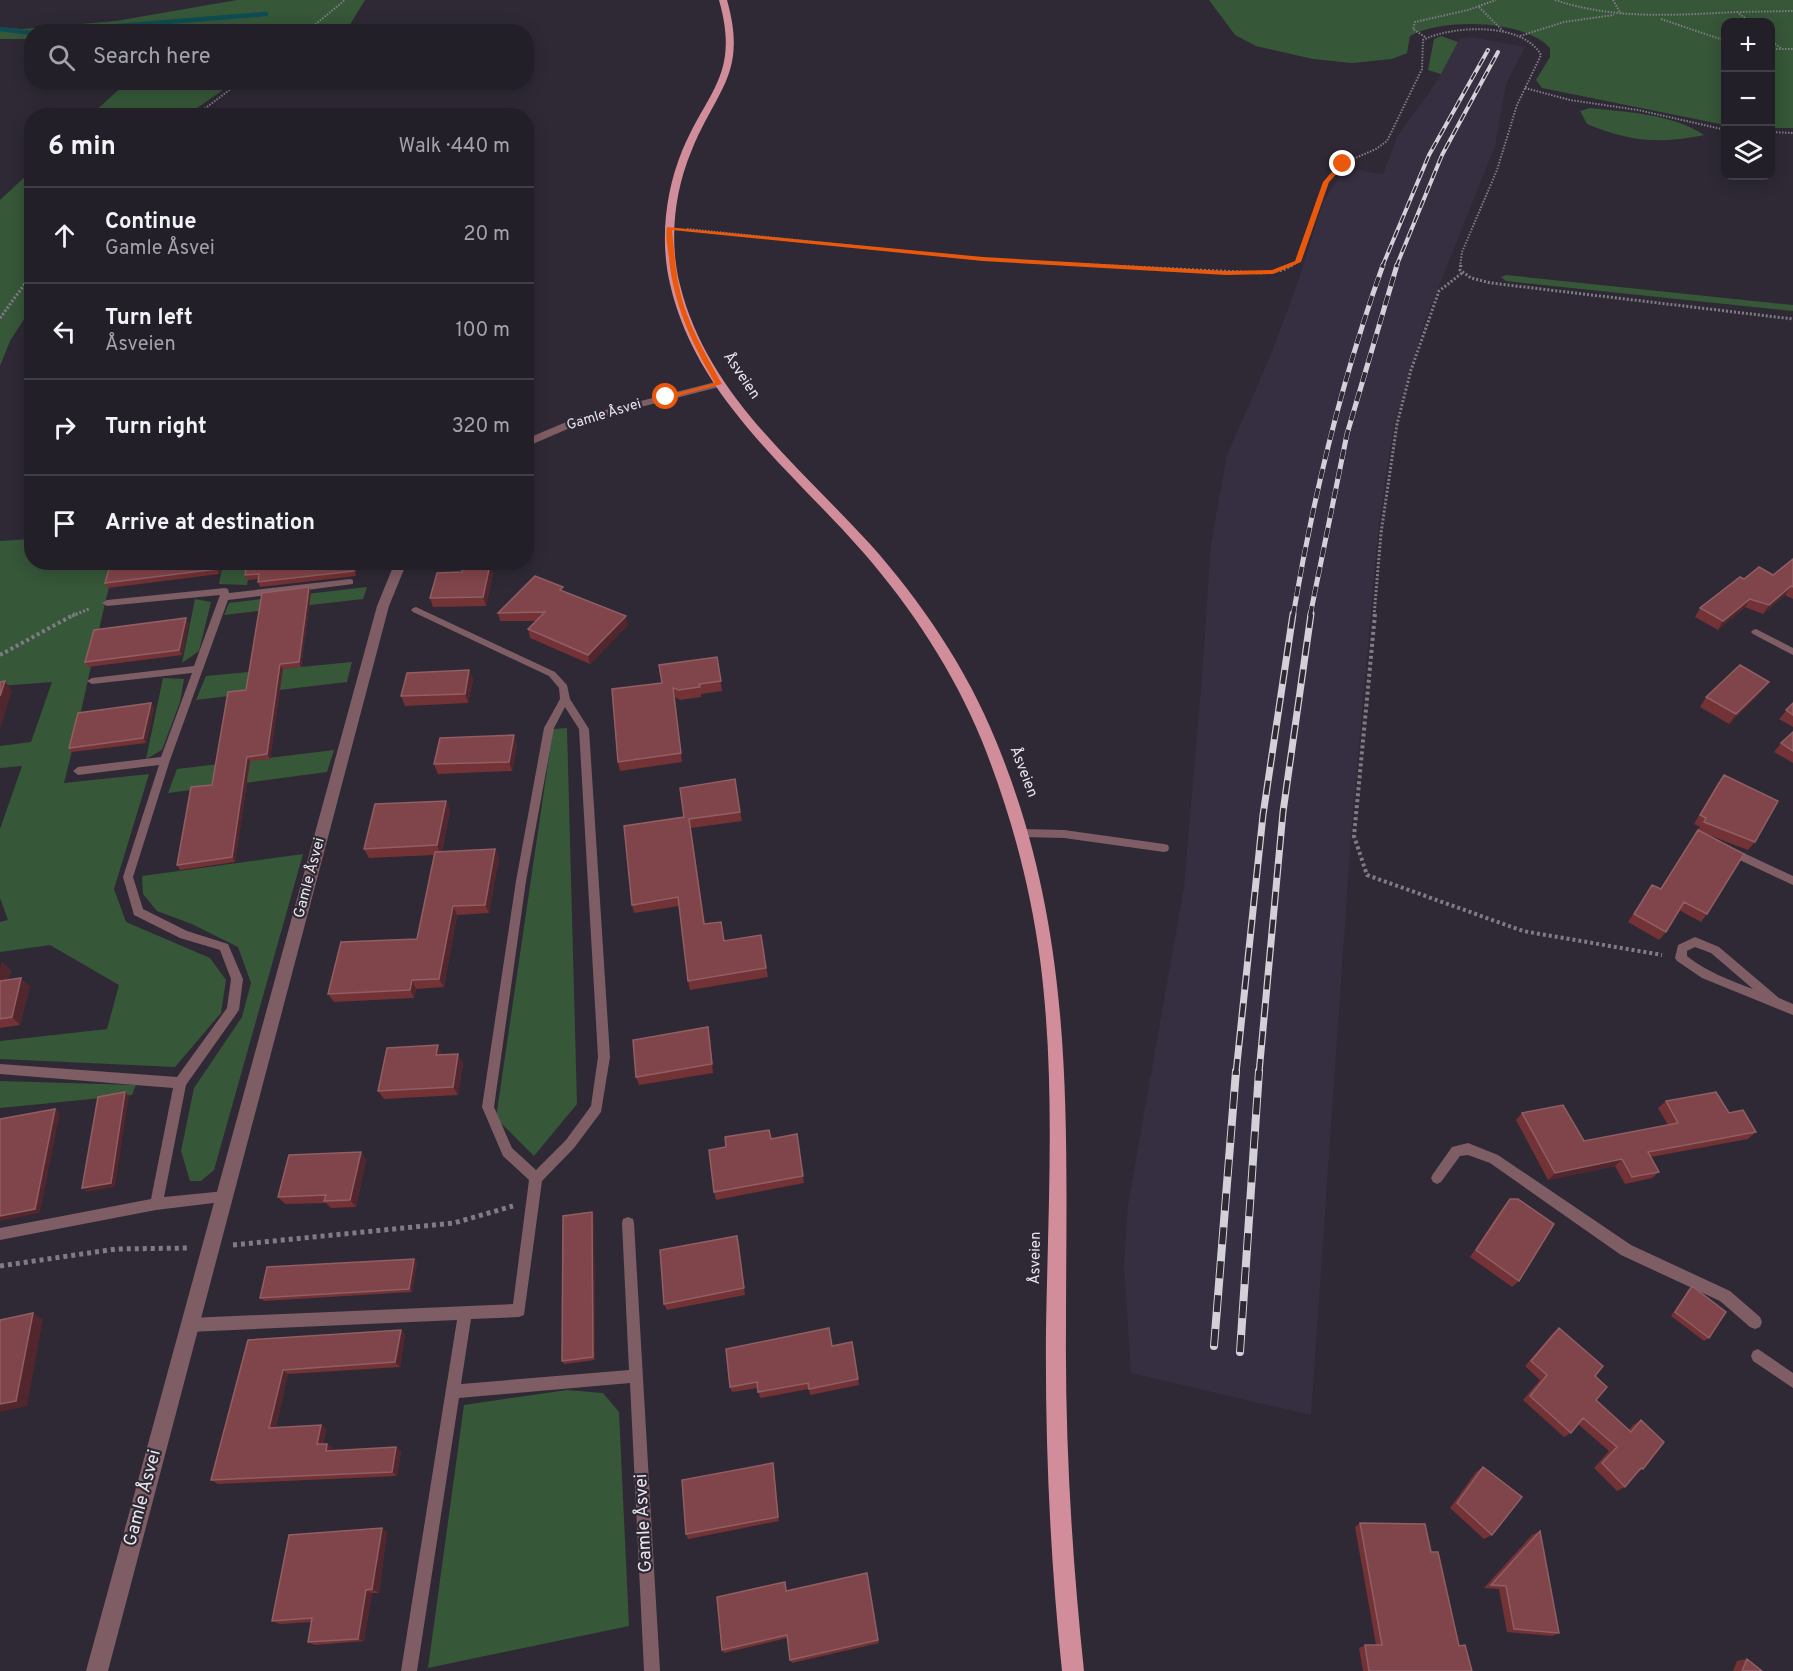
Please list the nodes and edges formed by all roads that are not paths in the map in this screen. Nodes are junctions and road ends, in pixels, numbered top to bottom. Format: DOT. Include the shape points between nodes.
graph roads {
  1 [pos="723,0"];
  2 [pos="719,384"];
  3 [pos="534,440"];
  4 [pos="398,570"];
  5 [pos="350,582"];
  6 [pos="224,597"];
  7 [pos="107,603"];
  8 [pos="416,610"];
  9 [pos="1756,632"];
  10 [pos="1793,652"];
  11 [pos="197,669"];
  12 [pos="92,681"];
  13 [pos="565,699"];
  14 [pos="165,760"];
  15 [pos="78,771"];
  16 [pos="1023,833"];
  17 [pos="1720,846"];
  18 [pos="1164,848"];
  19 [pos="1793,881"];
  20 [pos="1774,999"];
  21 [pos="1793,1010"];
  22 [pos="0,1070"];
  23 [pos="180,1083"];
  24 [pos="536,1178"];
  25 [pos="1437,1178"];
  26 [pos="225,1197"];
  27 [pos="156,1204"];
  28 [pos="628,1223"];
  29 [pos="0,1234"];
  30 [pos="465,1313"];
  31 [pos="1755,1322"];
  32 [pos="189,1325"];
  33 [pos="1758,1356"];
  34 [pos="636,1376"];
  35 [pos="1793,1381"];
  36 [pos="453,1392"];
  37 [pos="97,1671"];
  38 [pos="409,1671"];
  39 [pos="652,1671"];
  40 [pos="1073,1671"];
  1 -- 2 [label="main road, Åsveien" via="731,52 677,178 669,228 675,286 684,315"];
  2 -- 3 [label="street, Gamle Åsvei" via="582,419"];
  2 -- 16 [label="main road, Åsveien" via="760,438 866,548 918,613 974,708"];
  4 -- 26 [label="street, Gamle Åsvei" via="383,606"];
  5 -- 6 [label="lane"];
  6 -- 7 [label="lane" via="225,591"];
  6 -- 11 [label="lane"];
  8 -- 13 [label="lane" via="552,674 564,687"];
  9 -- 10 [label="lane"];
  11 -- 12 [label="lane"];
  11 -- 14 [label="lane"];
  13 -- 24 [label="lane" via="549,728 521,880 488,1107 507,1152"];
  13 -- 24 [label="lane" via="584,729 604,1057 597,1108 570,1144"];
  14 -- 15 [label="lane"];
  14 -- 23 [label="lane" via="128,877 138,912 184,935 224,947 237,979 233,1010"];
  16 -- 18 [label="lane" via="1064,834"];
  16 -- 40 [label="main road, Åsveien" via="1045,929 1057,1038 1057,1485"];
  17 -- 19 [label="lane"];
  20 -- 20 [label="lane" via="1715,950 1695,942 1682,948 1681,958 1694,970"];
  20 -- 21 [label="lane"];
  22 -- 23 [label="lane"];
  23 -- 27 [label="lane"];
  24 -- 30 [label="lane" via="519,1310"];
  25 -- 31 [label="lane" via="1456,1151 1484,1153 1626,1250 1725,1296"];
  26 -- 27 [label="lane"];
  26 -- 32 [label="street, Gamle Åsvei"];
  27 -- 29 [label="lane"];
  28 -- 34 [label="lane, Gamle Åsvei"];
  30 -- 32 [label="lane"];
  30 -- 36 [label="lane"];
  32 -- 37 [label="street, Gamle Åsvei"];
  33 -- 35 [label="lane"];
  34 -- 36 [label="lane"];
  34 -- 39 [label="lane, Gamle Åsvei"];
  36 -- 38 [label="lane"];
}
